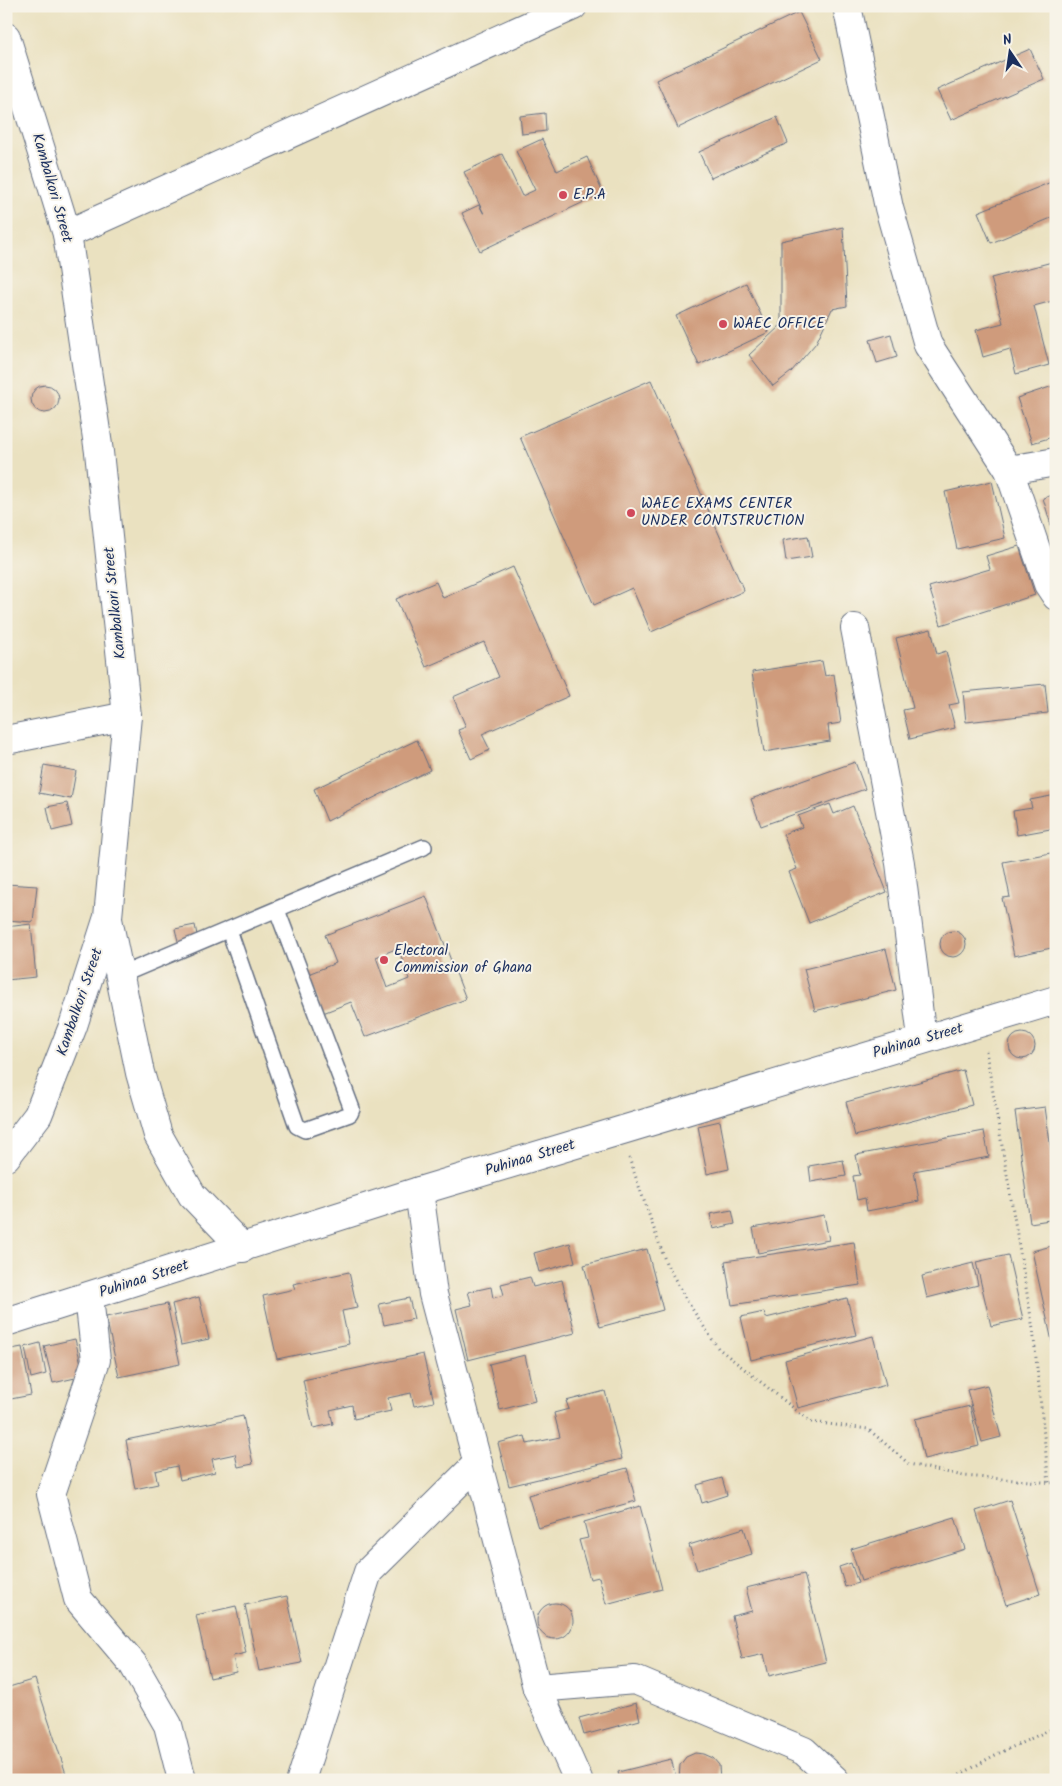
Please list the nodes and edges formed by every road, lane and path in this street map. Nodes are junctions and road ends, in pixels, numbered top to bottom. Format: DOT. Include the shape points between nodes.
graph roads {
  1 [pos="847,6"];
  2 [pos="570,7"];
  3 [pos="9,51"];
  4 [pos="67,234"];
  5 [pos="1056,462"];
  6 [pos="1009,470"];
  7 [pos="1056,596"];
  8 [pos="856,628"];
  9 [pos="127,716"];
  10 [pos="6,740"];
  11 [pos="424,847"];
  12 [pos="278,910"];
  13 [pos="108,917"];
  14 [pos="229,930"];
  15 [pos="121,975"];
  16 [pos="1056,1000"];
  17 [pos="982,1023"];
  18 [pos="922,1038"];
  19 [pos="620,1130"];
  20 [pos="6,1156"];
  21 [pos="419,1191"];
  22 [pos="243,1248"];
  23 [pos="89,1297"];
  24 [pos="6,1322"];
  25 [pos="478,1464"];
  26 [pos="1056,1483"];
  27 [pos="1049,1484"];
  28 [pos="537,1688"];
  29 [pos="1056,1727"];
  30 [pos="182,1780"];
  31 [pos="301,1780"];
  32 [pos="578,1780"];
  33 [pos="835,1780"];
  34 [pos="951,1780"];
  1 -- 6 [label="street" via="889,208 928,345"];
  2 -- 4 [label="street"];
  3 -- 4 [label="street, Kambalkori Street"];
  4 -- 9 [label="street, Kambalkori Street" via="99,452"];
  5 -- 6 [label="street"];
  6 -- 7 [label="street" via="1048,584"];
  8 -- 18 [label="street" via="900,863"];
  9 -- 10 [label="street"];
  9 -- 13 [label="street, Kambalkori Street"];
  11 -- 12 [label="lane"];
  12 -- 14 [label="lane"];
  12 -- 14 [label="lane" via="352,1109 350,1114 304,1130 297,1126"];
  13 -- 15 [label="street"];
  13 -- 20 [label="street, Kambalkori Street" via="73,1026 38,1115"];
  14 -- 15 [label="lane"];
  15 -- 22 [label="street" via="140,1073 158,1135 192,1194"];
  16 -- 17 [label="street, Puhinaa Street"];
  17 -- 18 [label="street, Puhinaa Street"];
  17 -- 27 [label="path" via="1033,1329"];
  18 -- 19 [label="street, Puhinaa Street"];
  19 -- 21 [label="street, Puhinaa Street"];
  19 -- 27 [label="path" via="666,1263 718,1348 811,1422 868,1429 909,1464 963,1476"];
  21 -- 22 [label="street, Puhinaa Street"];
  21 -- 25 [label="street" via="433,1294"];
  22 -- 23 [label="street, Puhinaa Street"];
  23 -- 24 [label="street, Puhinaa Street"];
  23 -- 30 [label="street" via="96,1360 51,1494 78,1599 133,1664 163,1716"];
  25 -- 28 [label="street"];
  25 -- 31 [label="street" via="368,1572"];
  26 -- 27 [label="path"];
  28 -- 32 [label="street"];
  28 -- 33 [label="street" via="635,1680 804,1751"];
  29 -- 34 [label="path"];
}
